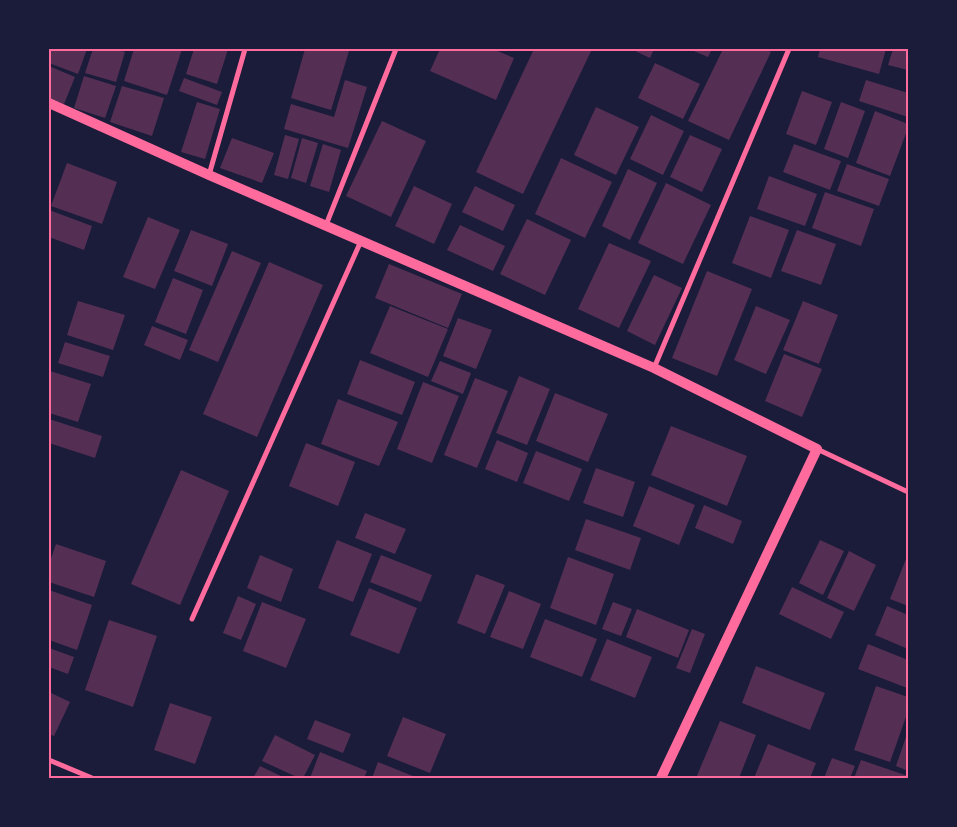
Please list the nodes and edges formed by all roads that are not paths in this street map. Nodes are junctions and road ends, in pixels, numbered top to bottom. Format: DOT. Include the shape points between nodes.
graph roads {
  1 [pos="245,49"];
  2 [pos="396,49"];
  3 [pos="789,49"];
  4 [pos="49,103"];
  5 [pos="209,175"];
  6 [pos="326,225"];
  7 [pos="361,240"];
  8 [pos="654,368"];
  9 [pos="817,449"];
  10 [pos="908,492"];
  11 [pos="192,619"];
  12 [pos="49,760"];
  13 [pos="92,778"];
  14 [pos="661,778"];
  1 -- 5 [label="street"];
  2 -- 6 [label="street"];
  3 -- 8 [label="street"];
  4 -- 5 [label="main road"];
  5 -- 6 [label="main road"];
  6 -- 7 [label="main road"];
  7 -- 8 [label="main road"];
  7 -- 11 [label="street"];
  8 -- 9 [label="main road"];
  9 -- 10 [label="street"];
  9 -- 14 [label="main road"];
  12 -- 13 [label="street"];
}
